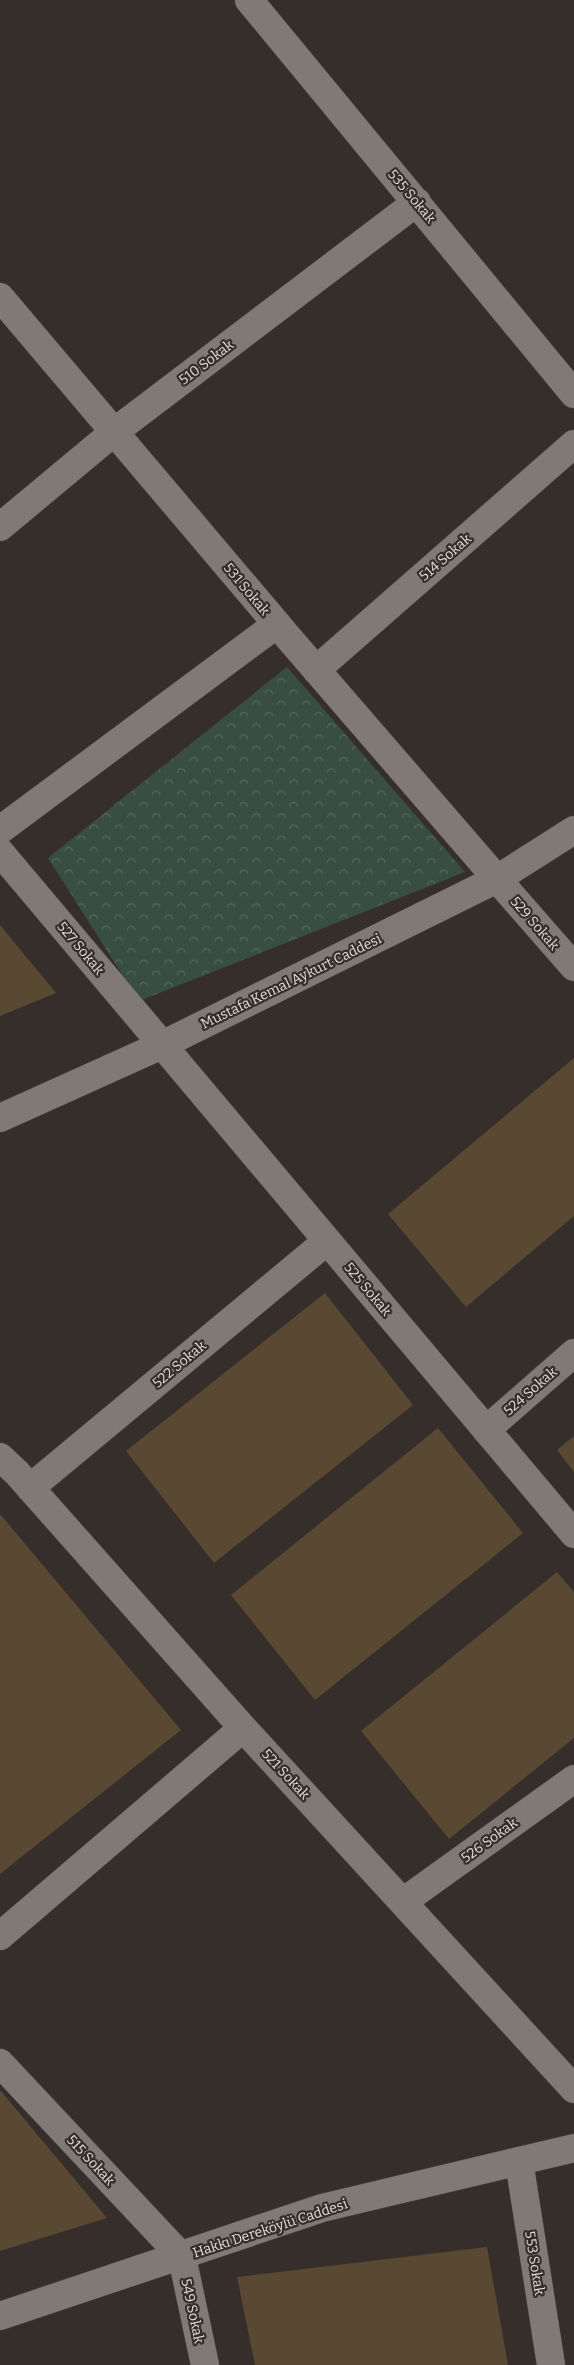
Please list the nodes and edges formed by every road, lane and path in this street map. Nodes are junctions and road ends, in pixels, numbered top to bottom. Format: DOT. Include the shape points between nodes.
graph roads {
  1 [pos="248,0"];
  2 [pos="417,202"];
  3 [pos="0,297"];
  4 [pos="574,394"];
  5 [pos="114,432"];
  6 [pos="574,444"];
  7 [pos="0,528"];
  8 [pos="277,624"];
  9 [pos="316,670"];
  10 [pos="0,830"];
  11 [pos="574,830"];
  12 [pos="0,852"];
  13 [pos="497,879"];
  14 [pos="574,967"];
  15 [pos="162,1044"];
  16 [pos="0,1118"];
  17 [pos="327,1241"];
  18 [pos="574,1353"];
  19 [pos="486,1430"];
  20 [pos="0,1457"];
  21 [pos="30,1488"];
  22 [pos="574,1534"];
  23 [pos="243,1728"];
  24 [pos="574,1778"];
  25 [pos="404,1901"];
  26 [pos="0,1936"];
  27 [pos="0,2063"];
  28 [pos="574,2089"];
  29 [pos="574,2148"];
  30 [pos="518,2162"];
  31 [pos="182,2257"];
  32 [pos="0,2316"];
  33 [pos="204,2365"];
  34 [pos="551,2365"];
  1 -- 2 [label="street, 535 Sokak"];
  2 -- 4 [label="street, 535 Sokak"];
  2 -- 5 [label="street, 510 Sokak"];
  3 -- 5 [label="street, 531 Sokak"];
  5 -- 7 [label="street, 510 Sokak"];
  5 -- 8 [label="street, 531 Sokak"];
  6 -- 9 [label="street, 514 Sokak"];
  8 -- 9 [label="street, 531 Sokak"];
  8 -- 10 [label="street"];
  9 -- 13 [label="street, 531 Sokak"];
  11 -- 13 [label="street, Mustafa Kemal Aykurt Caddesi"];
  12 -- 15 [label="street, 527 Sokak"];
  13 -- 14 [label="street, 529 Sokak"];
  13 -- 15 [label="street, Mustafa Kemal Aykurt Caddesi"];
  15 -- 16 [label="street, Mustafa Kemal Aykurt Caddesi"];
  15 -- 17 [label="street, 525 Sokak"];
  17 -- 19 [label="street, 525 Sokak"];
  17 -- 21 [label="street, 522 Sokak"];
  18 -- 19 [label="street, 524 Sokak"];
  19 -- 22 [label="street, 525 Sokak"];
  20 -- 21 [label="street, 521 Sokak"];
  21 -- 23 [label="street, 521 Sokak"];
  23 -- 25 [label="street, 521 Sokak"];
  23 -- 26 [label="street"];
  24 -- 25 [label="street, 526 Sokak"];
  25 -- 28 [label="street, 521 Sokak"];
  27 -- 31 [label="street, 515 Sokak"];
  29 -- 30 [label="street, Hakkı Dereköylü Caddesi"];
  30 -- 31 [label="street, Hakkı Dereköylü Caddesi" via="322,2208"];
  30 -- 34 [label="street, 553 Sokak"];
  31 -- 32 [label="street, Hakkı Dereköylü Caddesi"];
  31 -- 33 [label="street, 549 Sokak"];
}
